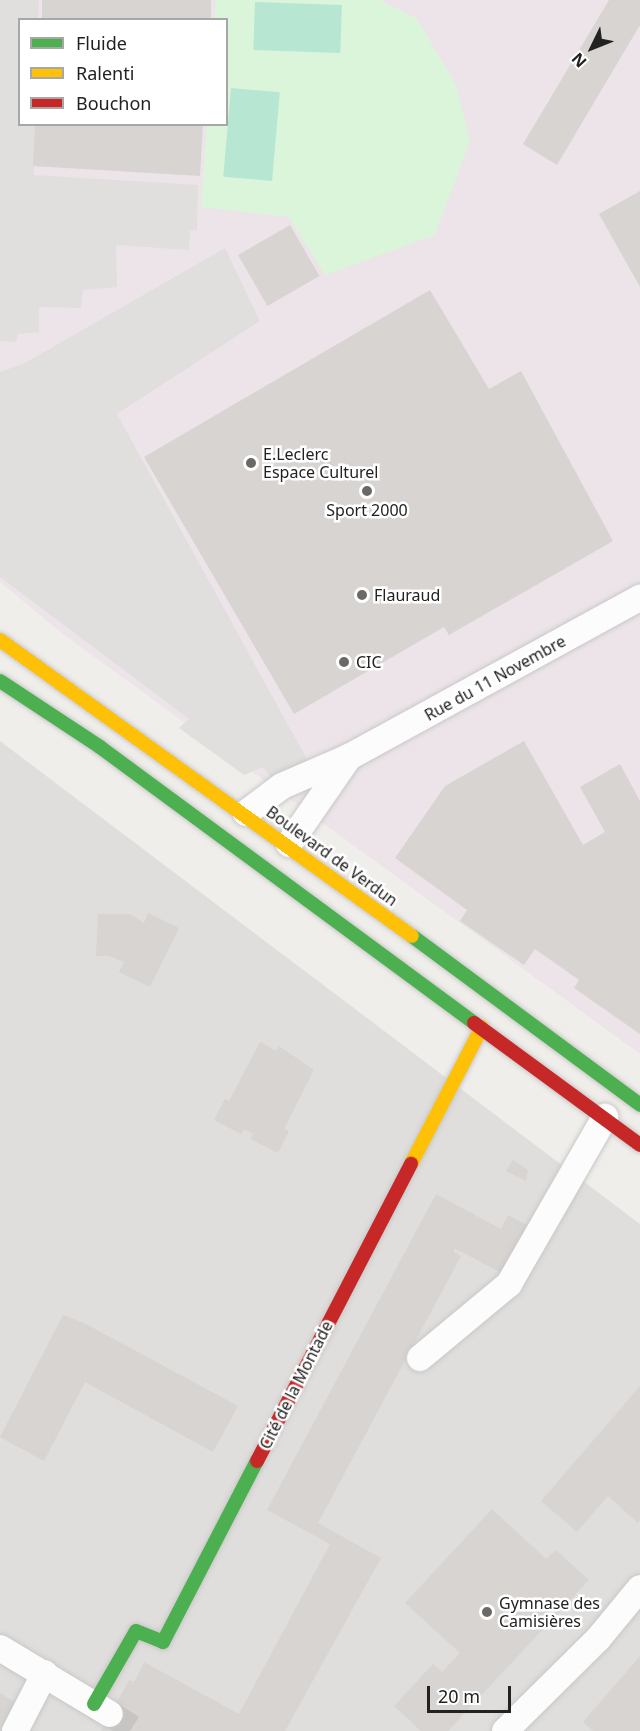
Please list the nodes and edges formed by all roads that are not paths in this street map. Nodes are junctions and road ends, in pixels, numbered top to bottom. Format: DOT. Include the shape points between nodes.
graph roads {
  1 [pos="640,598"];
  2 [pos="0,640"];
  3 [pos="1,686"];
  4 [pos="349,757"];
  5 [pos="246,813"];
  6 [pos="289,844"];
  7 [pos="247,855"];
  8 [pos="482,1027"];
  9 [pos="640,1105"];
  10 [pos="605,1117"];
  11 [pos="640,1145"];
  12 [pos="420,1358"];
  13 [pos="640,1588"];
  14 [pos="0,1648"];
  15 [pos="45,1673"];
  16 [pos="102,1709"];
  17 [pos="15,1731"];
  18 [pos="505,1731"];
  1 -- 4 [label="street, Rue du 11 Novembre"];
  2 -- 5 [label="main road, Boulevard de Verdun"];
  3 -- 7 [label="main road" via="100,747"];
  4 -- 5 [label="street, Rue du 11 Novembre" via="282,786"];
  4 -- 6 [label="street, Rue du 11 Novembre"];
  5 -- 6 [label="main road, Boulevard de Verdun"];
  6 -- 7 [label="main road" via="279,850"];
  6 -- 9 [label="main road, Boulevard de Verdun"];
  7 -- 8 [label="main road"];
  8 -- 10 [label="main road"];
  8 -- 16 [label="main road, Cité de la Montade" via="163,1642 136,1631"];
  10 -- 11 [label="main road"];
  10 -- 12 [label="street" via="509,1284"];
  13 -- 18 [label="street" via="598,1639"];
  14 -- 15 [label="street, Cité de la Montade"];
  15 -- 16 [label="street, Cité de la Montade"];
  15 -- 17 [label="street"];
}
